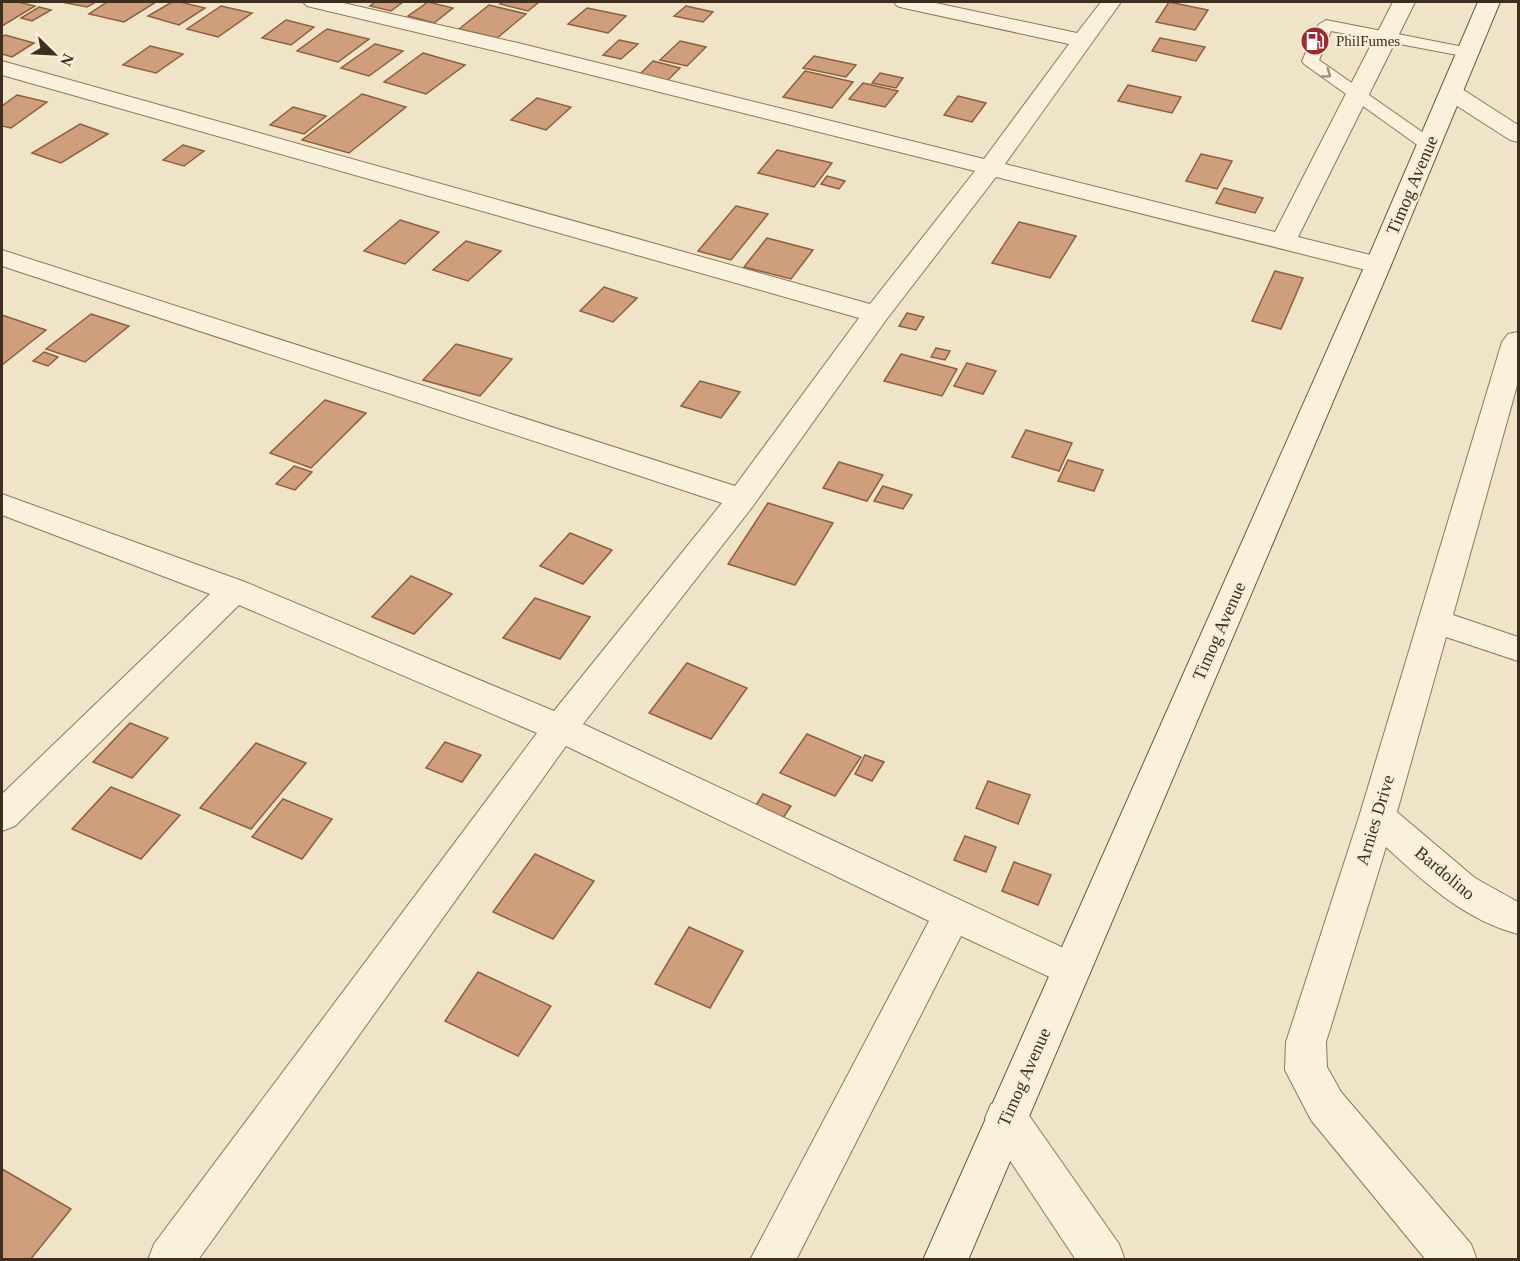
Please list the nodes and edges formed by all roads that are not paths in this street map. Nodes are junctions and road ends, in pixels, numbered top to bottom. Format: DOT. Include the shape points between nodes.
graph roads {
  1 [pos="314,2"];
  2 [pos="904,2"];
  3 [pos="1112,2"];
  4 [pos="1404,2"];
  5 [pos="1489,2"];
  6 [pos="1387,36"];
  7 [pos="1083,41"];
  8 [pos="1468,52"];
  9 [pos="2,68"];
  10 [pos="1451,92"];
  11 [pos="1357,96"];
  12 [pos="1518,135"];
  13 [pos="1429,145"];
  14 [pos="990,168"];
  15 [pos="1283,241"];
  16 [pos="2,258"];
  17 [pos="1378,265"];
  18 [pos="876,314"];
  19 [pos="1518,340"];
  20 [pos="742,499"];
  21 [pos="2,504"];
  22 [pos="234,590"];
  23 [pos="1434,621"];
  24 [pos="1518,649"];
  25 [pos="560,728"];
  26 [pos="2,816"];
  27 [pos="1377,817"];
  28 [pos="952,915"];
  29 [pos="1518,918"];
  30 [pos="1071,970"];
  31 [pos="1006,1118"];
  32 [pos="170,1260"];
  33 [pos="772,1260"];
  34 [pos="945,1260"];
  35 [pos="1102,1260"];
  36 [pos="1455,1260"];
  1 -- 14 [label="street"];
  2 -- 7 [label="street"];
  3 -- 7 [label="street"];
  4 -- 6 [label="street"];
  5 -- 8 [label="street, Timog Avenue"];
  6 -- 8 [label="lane"];
  6 -- 11 [label="street"];
  6 -- 11 [label="lane, one-way" via="1326,25 1310,61"];
  7 -- 14 [label="street"];
  8 -- 10 [label="street, Timog Avenue"];
  9 -- 18 [label="street"];
  10 -- 12 [label="street"];
  10 -- 13 [label="street, Timog Avenue"];
  11 -- 13 [label="lane"];
  11 -- 15 [label="street"];
  13 -- 17 [label="street, Timog Avenue"];
  14 -- 15 [label="street"];
  14 -- 18 [label="street"];
  15 -- 17 [label="street"];
  16 -- 20 [label="street"];
  17 -- 30 [label="street, Timog Avenue"];
  18 -- 20 [label="street"];
  19 -- 23 [label="street, Arnies Drive"];
  20 -- 25 [label="street"];
  21 -- 22 [label="street"];
  22 -- 25 [label="street"];
  22 -- 26 [label="street"];
  23 -- 24 [label="street"];
  23 -- 27 [label="street, Arnies Drive"];
  25 -- 28 [label="street"];
  25 -- 32 [label="street"];
  27 -- 29 [label="street, Bardolino" via="1473,898 1497,912"];
  27 -- 36 [label="street, Arnies Drive" via="1306,1042 1306,1070 1326,1106"];
  28 -- 30 [label="street"];
  28 -- 33 [label="street"];
  30 -- 31 [label="street, Timog Avenue"];
  31 -- 34 [label="street, Timog Avenue"];
  31 -- 35 [label="street"];
}
